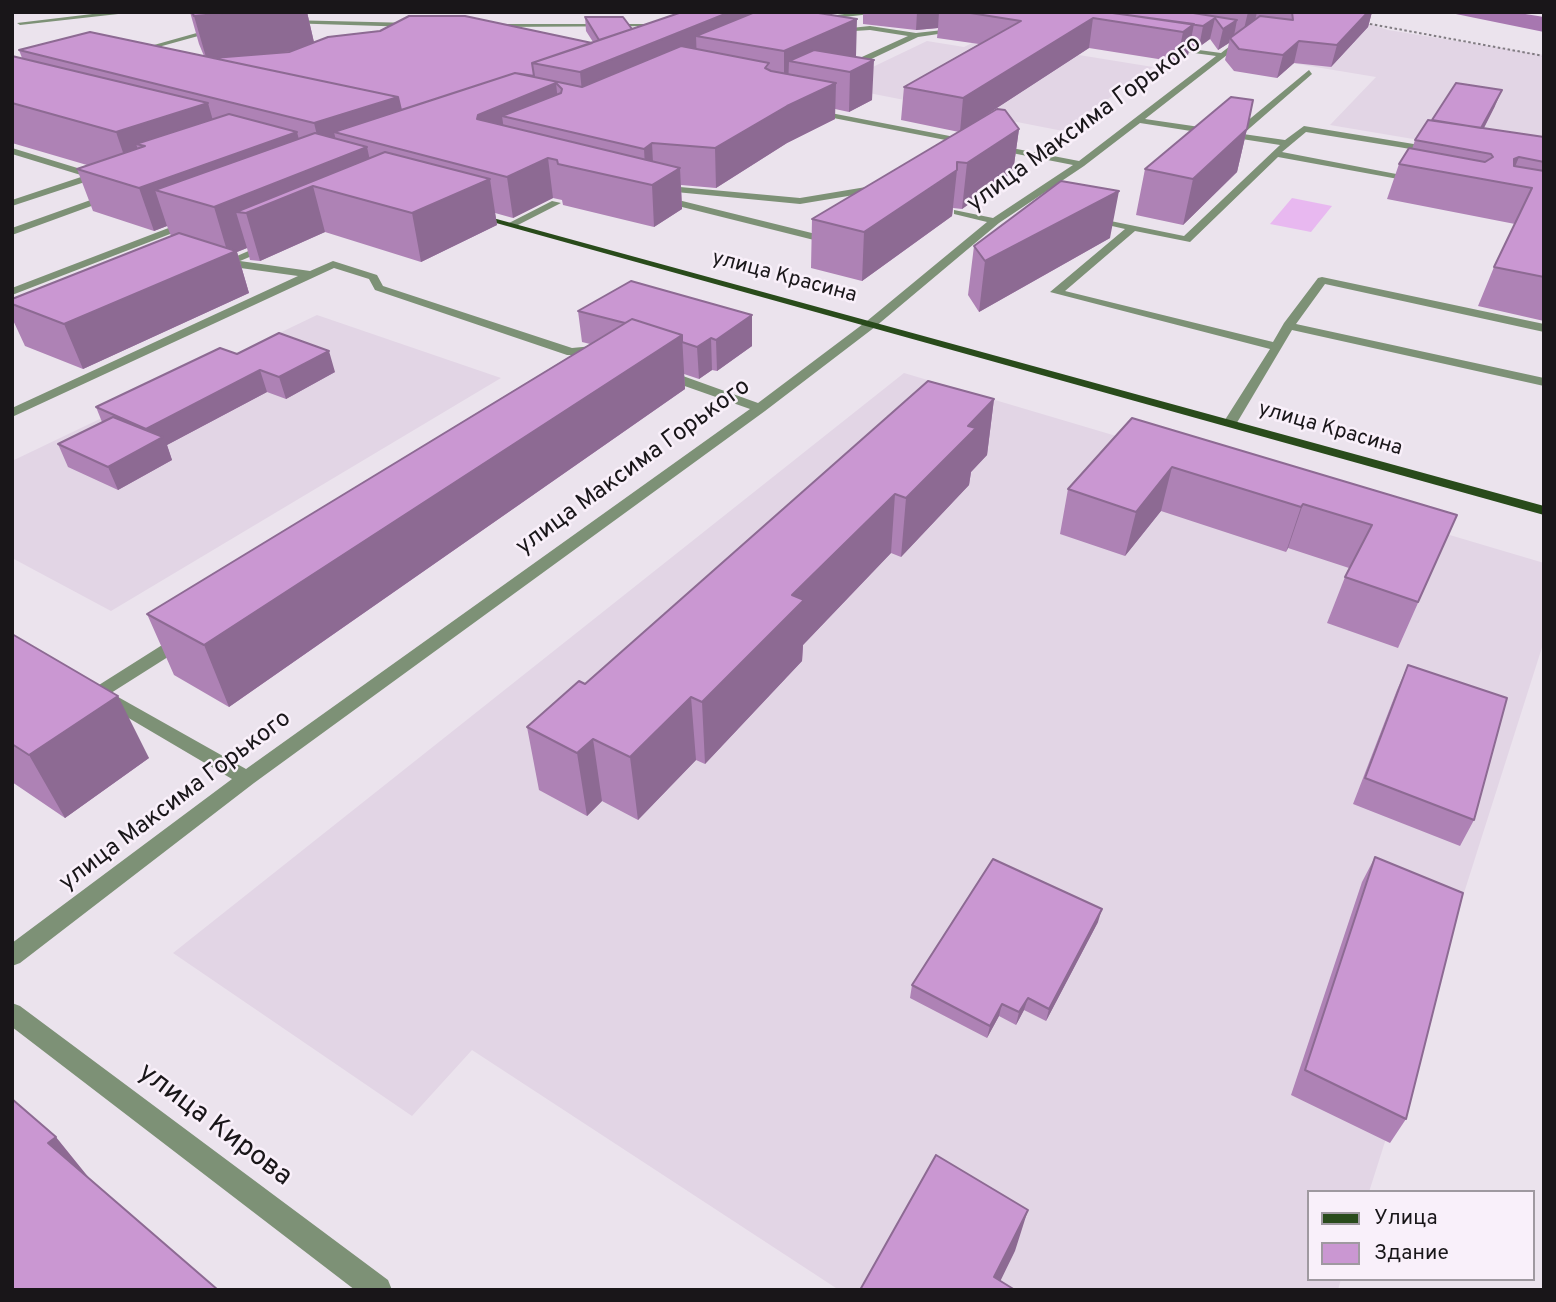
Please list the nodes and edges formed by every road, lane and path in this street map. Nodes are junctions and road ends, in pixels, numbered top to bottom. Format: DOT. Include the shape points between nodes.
graph roads {
  1 [pos="133,12"];
  2 [pos="885,12"];
  3 [pos="1279,12"];
  4 [pos="803,19"];
  5 [pos="272,20"];
  6 [pos="1252,20"];
  7 [pos="1355,20"];
  8 [pos="1265,22"];
  9 [pos="20,23"];
  10 [pos="424,26"];
  11 [pos="489,26"];
  12 [pos="666,26"];
  13 [pos="223,27"];
  14 [pos="967,29"];
  15 [pos="1262,34"];
  16 [pos="1248,35"];
  17 [pos="916,36"];
  18 [pos="1231,36"];
  19 [pos="825,38"];
  20 [pos="176,40"];
  21 [pos="1156,46"];
  22 [pos="193,47"];
  23 [pos="122,55"];
  24 [pos="1222,55"];
  25 [pos="1544,56"];
  26 [pos="1309,72"];
  27 [pos="832,74"];
  28 [pos="798,108"];
  29 [pos="1136,120"];
  30 [pos="1236,135"];
  31 [pos="1287,143"];
  32 [pos="982,145"];
  33 [pos="12,151"];
  34 [pos="972,152"];
  35 [pos="1451,153"];
  36 [pos="1276,154"];
  37 [pos="1080,164"];
  38 [pos="94,176"];
  39 [pos="116,184"];
  40 [pos="1433,184"];
  41 [pos="127,187"];
  42 [pos="888,195"];
  43 [pos="1021,201"];
  44 [pos="12,203"];
  45 [pos="556,203"];
  46 [pos="1034,204"];
  47 [pos="459,209"];
  48 [pos="958,212"];
  49 [pos="1083,216"];
  50 [pos="200,219"];
  51 [pos="995,221"];
  52 [pos="512,225"];
  53 [pos="1133,228"];
  54 [pos="12,232"];
  55 [pos="842,233"];
  56 [pos="146,239"];
  57 [pos="278,241"];
  58 [pos="171,248"];
  59 [pos="210,260"];
  60 [pos="227,263"];
  61 [pos="310,274"];
  62 [pos="12,292"];
  63 [pos="871,324"];
  64 [pos="1288,326"];
  65 [pos="1544,328"];
  66 [pos="1277,347"];
  67 [pos="614,357"];
  68 [pos="650,369"];
  69 [pos="1544,382"];
  70 [pos="760,408"];
  71 [pos="12,413"];
  72 [pos="1230,423"];
  73 [pos="1544,511"];
  74 [pos="202,627"];
  75 [pos="247,778"];
  76 [pos="12,956"];
  77 [pos="12,1013"];
  78 [pos="378,1290"];
  1 -- 9 [label="street"];
  2 -- 4 [label="street"];
  3 -- 8 [label="street, улица Максима Горького"];
  5 -- 10 [label="street" via="296,27"];
  6 -- 8 [label="street"];
  7 -- 25 [label="path"];
  8 -- 16 [label="street, улица Максима Горького"];
  11 -- 12 [label="street"];
  13 -- 20 [label="street"];
  14 -- 17 [label="street"];
  15 -- 16 [label="street"];
  16 -- 18 [label="street"];
  16 -- 24 [label="street, улица Максима Горького"];
  17 -- 19 [label="street" via="870,28"];
  17 -- 27 [label="street"];
  20 -- 22 [label="street"];
  20 -- 23 [label="street"];
  21 -- 24 [label="street"];
  24 -- 29 [label="street, улица Максима Горького"];
  26 -- 30 [label="street"];
  28 -- 32 [label="street"];
  29 -- 30 [label="street"];
  29 -- 37 [label="street, улица Максима Горького"];
  30 -- 31 [label="street"];
  31 -- 35 [label="street" via="1304,129"];
  31 -- 36 [label="street"];
  32 -- 34 [label="street"];
  32 -- 37 [label="street"];
  33 -- 38 [label="street"];
  36 -- 40 [label="street"];
  36 -- 53 [label="street" via="1186,240"];
  37 -- 43 [label="street, улица Максима Горького"];
  38 -- 39 [label="street"];
  38 -- 44 [label="street"];
  41 -- 54 [label="street" via="106,199"];
  42 -- 55 [label="street" via="866,190 800,201 649,192 831,241"];
  43 -- 46 [label="street"];
  43 -- 51 [label="street, улица Максима Горького"];
  45 -- 52 [label="street"];
  47 -- 52 [label="main road, улица Красина"];
  48 -- 51 [label="street"];
  49 -- 53 [label="street"];
  50 -- 56 [label="street"];
  51 -- 63 [label="street, улица Максима Горького"];
  52 -- 63 [label="main road, улица Красина"];
  53 -- 66 [label="street" via="1056,292"];
  56 -- 58 [label="street"];
  56 -- 62 [label="street"];
  57 -- 60 [label="street"];
  59 -- 60 [label="street"];
  60 -- 61 [label="street"];
  61 -- 67 [label="street" via="333,264 373,277 379,288 545,344"];
  61 -- 71 [label="street"];
  63 -- 70 [label="street, улица Максима Горького"];
  63 -- 72 [label="main road, улица Красина"];
  64 -- 65 [label="street" via="1322,279"];
  64 -- 66 [label="street"];
  64 -- 69 [label="street"];
  66 -- 72 [label="street"];
  68 -- 70 [label="street"];
  70 -- 75 [label="street, улица Максима Горького"];
  72 -- 73 [label="main road, улица Красина"];
  74 -- 75 [label="street" via="92,690"];
  75 -- 76 [label="street, улица Максима Горького"];
  77 -- 78 [label="street, улица Кирова"];
}
